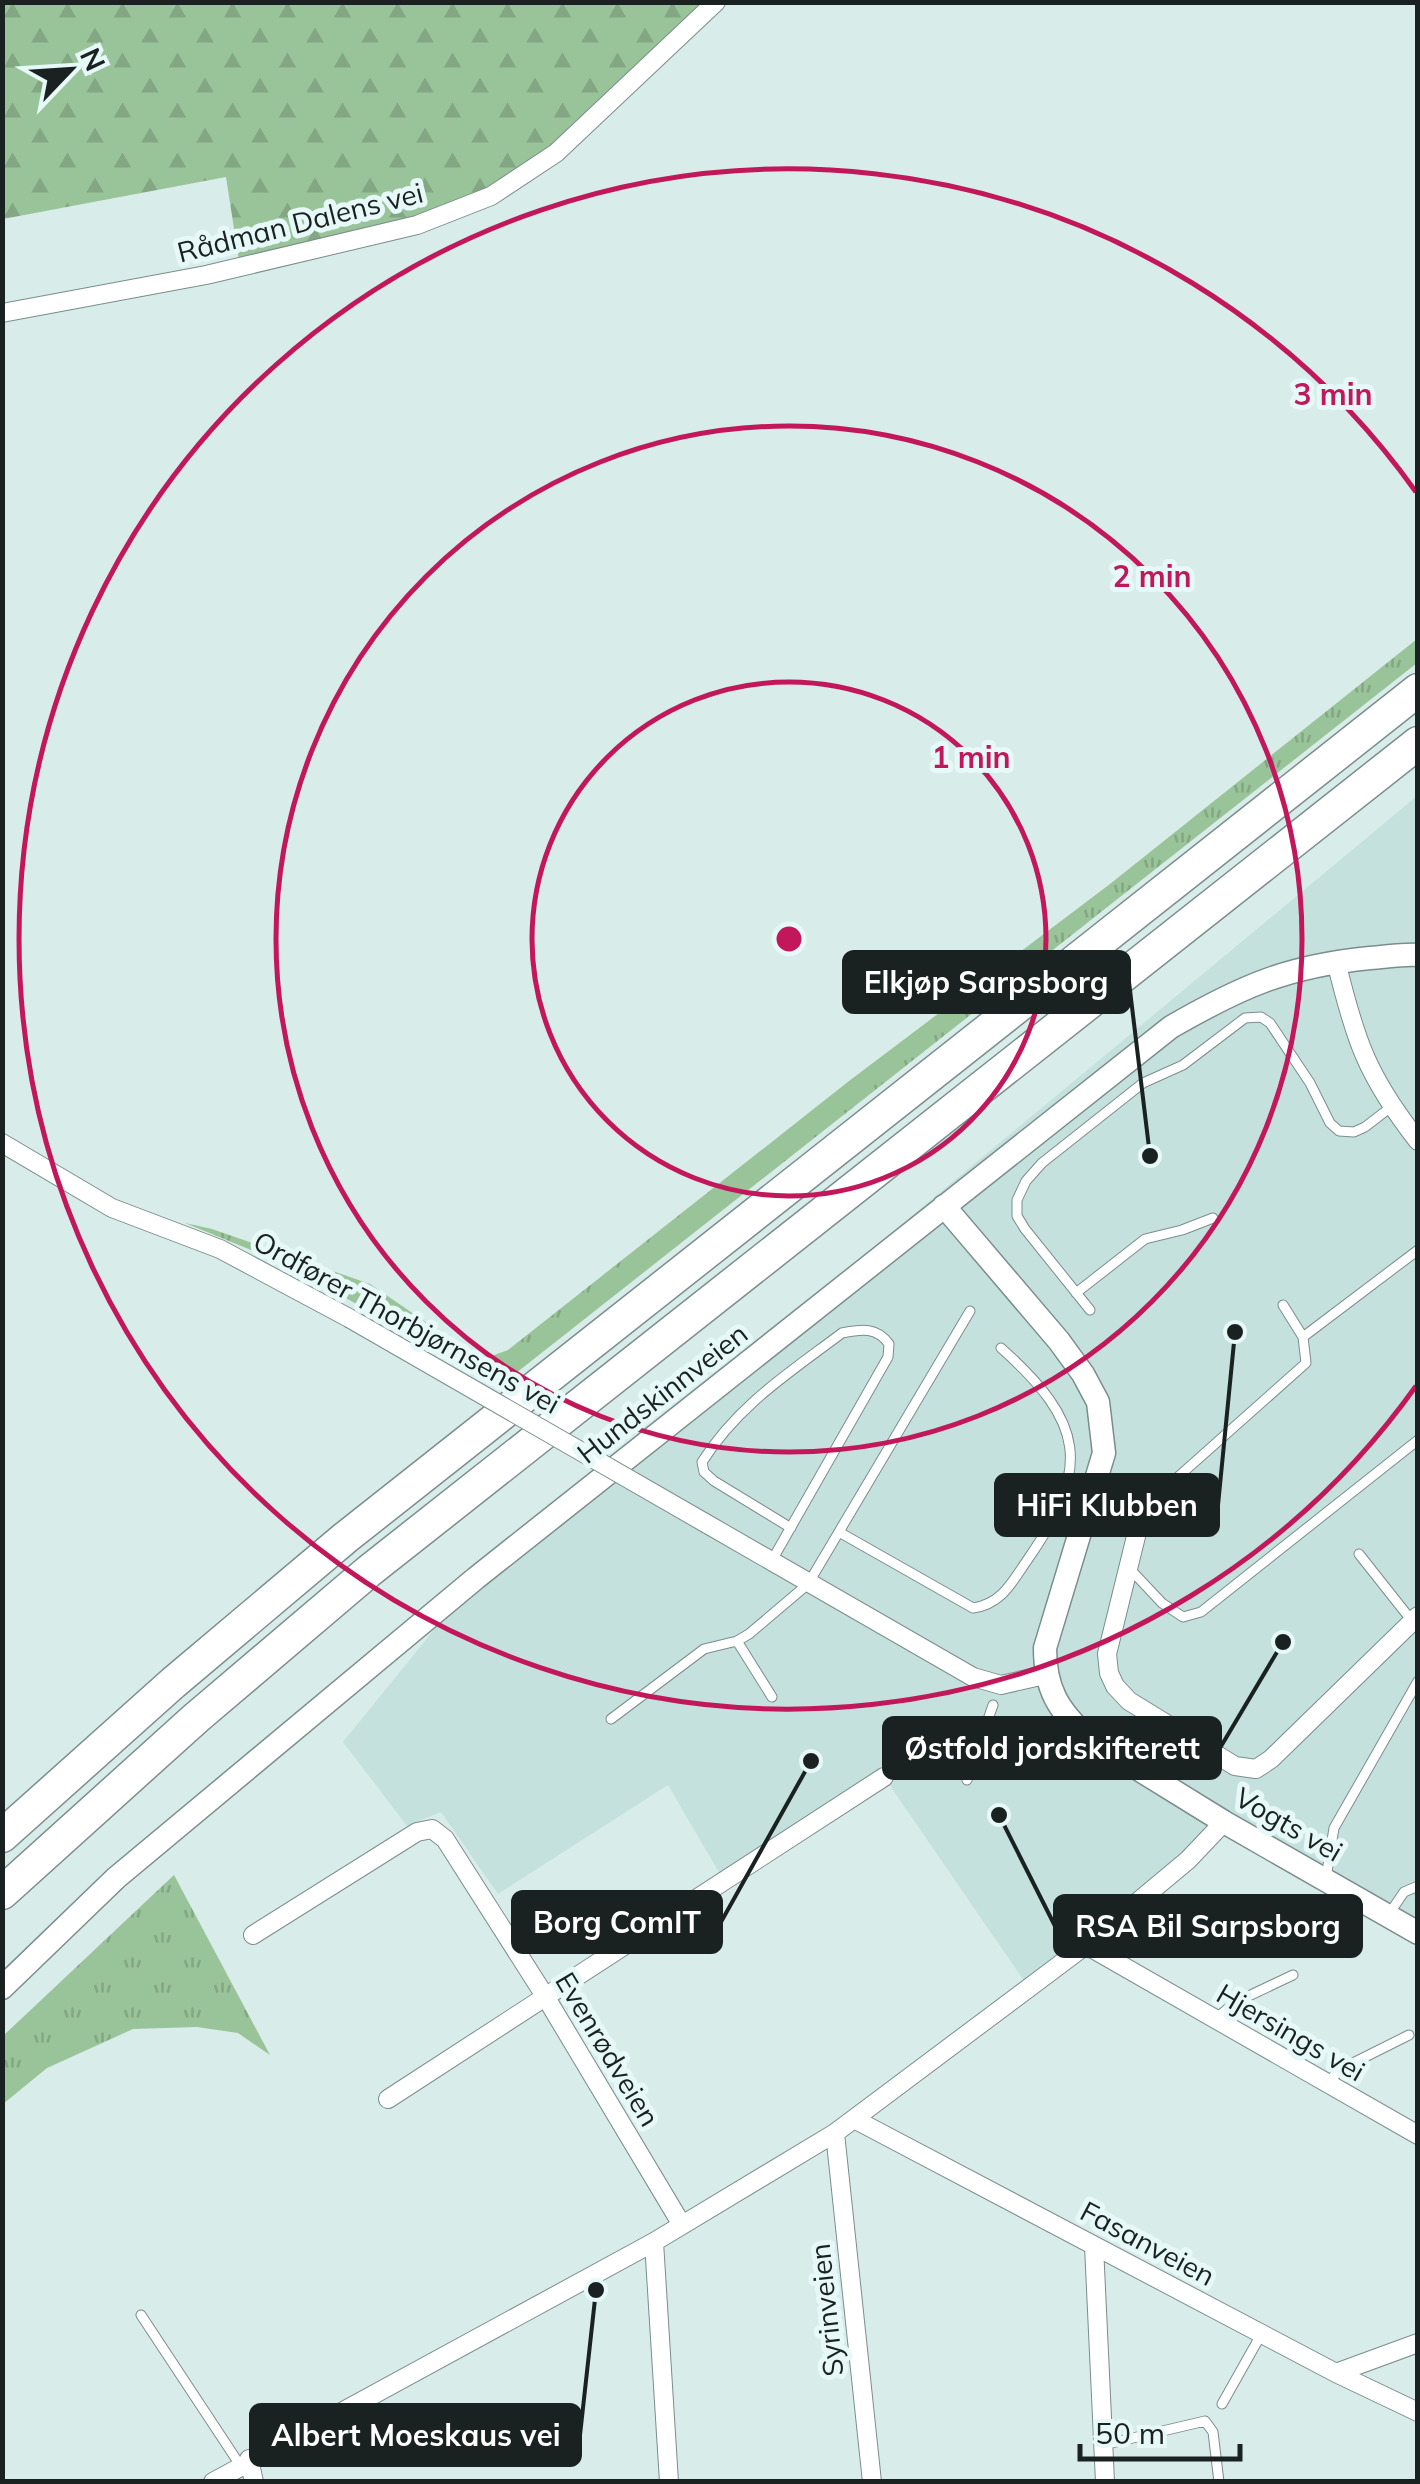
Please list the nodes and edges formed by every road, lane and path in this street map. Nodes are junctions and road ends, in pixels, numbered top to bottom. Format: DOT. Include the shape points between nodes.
graph roads {
  1 [pos="716,2"];
  2 [pos="2,313"];
  3 [pos="1418,690"];
  4 [pos="1418,743"];
  5 [pos="1418,955"];
  6 [pos="1336,962"];
  7 [pos="1391,1107"];
  8 [pos="1418,1141"];
  9 [pos="2,1143"];
  10 [pos="944,1206"];
  11 [pos="1213,1218"];
  12 [pos="1418,1250"];
  13 [pos="1076,1293"];
  14 [pos="1283,1305"];
  15 [pos="970,1310"];
  16 [pos="1090,1310"];
  17 [pos="1303,1337"];
  18 [pos="1001,1348"];
  19 [pos="1418,1440"];
  20 [pos="1068,1486"];
  21 [pos="1093,1490"];
  22 [pos="1143,1508"];
  23 [pos="791,1528"];
  24 [pos="839,1532"];
  25 [pos="1358,1554"];
  26 [pos="772,1562"];
  27 [pos="1128,1567"];
  28 [pos="808,1584"];
  29 [pos="1415,1618"];
  30 [pos="738,1641"];
  31 [pos="1046,1676"];
  32 [pos="1418,1681"];
  33 [pos="772,1697"];
  34 [pos="993,1705"];
  35 [pos="611,1718"];
  36 [pos="884,1777"];
  37 [pos="967,1780"];
  38 [pos="1224,1822"];
  39 [pos="2,1836"];
  40 [pos="1325,1880"];
  41 [pos="1418,1886"];
  42 [pos="2,1894"];
  43 [pos="1388,1916"];
  44 [pos="1418,1933"];
  45 [pos="253,1935"];
  46 [pos="1086,1944"];
  47 [pos="1293,1975"];
  48 [pos="2,1988"];
  49 [pos="545,1996"];
  50 [pos="1215,2019"];
  51 [pos="1409,2035"];
  52 [pos="1325,2083"];
  53 [pos="388,2099"];
  54 [pos="854,2118"];
  55 [pos="835,2133"];
  56 [pos="1418,2135"];
  57 [pos="682,2224"];
  58 [pos="654,2242"];
  59 [pos="1094,2246"];
  60 [pos="141,2315"];
  61 [pos="1262,2333"];
  62 [pos="1418,2343"];
  63 [pos="1336,2373"];
  64 [pos="1222,2404"];
  65 [pos="1418,2412"];
  66 [pos="1102,2445"];
  67 [pos="245,2462"];
  68 [pos="213,2482"];
  69 [pos="254,2482"];
  70 [pos="669,2482"];
  71 [pos="872,2482"];
  72 [pos="1105,2482"];
  73 [pos="1218,2482"];
  1 -- 2 [label="street, Rådman Dalens vei" via="556,153 491,196 418,225 276,259"];
  3 -- 39 [label="highway" via="345,1538"];
  4 -- 42 [label="highway" via="369,1571"];
  5 -- 6 [label="street, Hundskinnveien"];
  6 -- 7 [label="street" via="1363,1057"];
  6 -- 10 [label="street, Hundskinnveien" via="1232,992 1171,1027"];
  7 -- 8 [label="street"];
  7 -- 13 [label="lane" via="1365,1127 1339,1131 1270,1023 1245,1018 1183,1065 1143,1083 1026,1181 1017,1216"];
  9 -- 26 [label="street, Ordfører Thorbjørnsens vei, bridge" via="112,1208 220,1250 349,1318"];
  10 -- 21 [label="street" via="1059,1341 1098,1402 1104,1453"];
  10 -- 48 [label="street, Hundskinnveien" via="476,1578 116,1878"];
  11 -- 13 [label="lane" via="1146,1239"];
  12 -- 17 [label="lane"];
  13 -- 16 [label="lane"];
  14 -- 17 [label="lane"];
  15 -- 24 [label="lane"];
  17 -- 22 [label="lane" via="1306,1364"];
  18 -- 20 [label="lane" via="1060,1415 1070,1441"];
  19 -- 27 [label="lane" via="1202,1612 1184,1617"];
  20 -- 21 [label="lane"];
  20 -- 24 [label="lane" via="1048,1530 988,1606 973,1608"];
  21 -- 22 [label="lane"];
  21 -- 31 [label="street" via="1045,1648"];
  22 -- 27 [label="street"];
  23 -- 23 [label="lane" via="888,1358 890,1344 874,1331 842,1333 744,1407 702,1462 714,1481"];
  23 -- 26 [label="lane"];
  24 -- 28 [label="lane"];
  25 -- 29 [label="lane"];
  26 -- 28 [label="street, Ordfører Thorbjørnsens vei"];
  27 -- 29 [label="street" via="1106,1654 1115,1686 1235,1766 1256,1769 1271,1759"];
  28 -- 30 [label="lane"];
  28 -- 31 [label="street, Ordfører Thorbjørnsens vei" via="973,1677 1001,1685"];
  30 -- 33 [label="lane"];
  30 -- 35 [label="lane" via="704,1649"];
  31 -- 38 [label="street, Vogts vei" via="1064,1712 1088,1738"];
  32 -- 40 [label="lane" via="1334,1828"];
  34 -- 37 [label="lane"];
  36 -- 49 [label="street"];
  38 -- 40 [label="street, Vogts vei"];
  38 -- 46 [label="street"];
  40 -- 43 [label="street, Vogts vei"];
  41 -- 43 [label="lane" via="1404,1892"];
  43 -- 44 [label="street, Vogts vei"];
  45 -- 49 [label="street, Evenrødveien" via="417,1832 432,1830 445,1839"];
  46 -- 50 [label="street, Hjersings vei"];
  46 -- 54 [label="street"];
  47 -- 50 [label="lane"];
  49 -- 53 [label="street"];
  49 -- 57 [label="street, Evenrødveien"];
  50 -- 52 [label="street, Hjersings vei"];
  51 -- 52 [label="lane"];
  52 -- 56 [label="street, Hjersings vei"];
  54 -- 55 [label="street"];
  54 -- 59 [label="street, Fasanveien"];
  55 -- 57 [label="street"];
  55 -- 71 [label="street, Syrinveien"];
  57 -- 58 [label="street"];
  58 -- 67 [label="street"];
  58 -- 70 [label="street"];
  59 -- 61 [label="street, Fasanveien"];
  59 -- 66 [label="street"];
  60 -- 67 [label="lane"];
  61 -- 63 [label="street, Fasanveien"];
  61 -- 64 [label="lane"];
  62 -- 63 [label="street"];
  63 -- 65 [label="street, Fasanveien"];
  66 -- 72 [label="street"];
  66 -- 73 [label="lane" via="1205,2421 1213,2432"];
  67 -- 68 [label="street"];
  67 -- 69 [label="street"];
}
